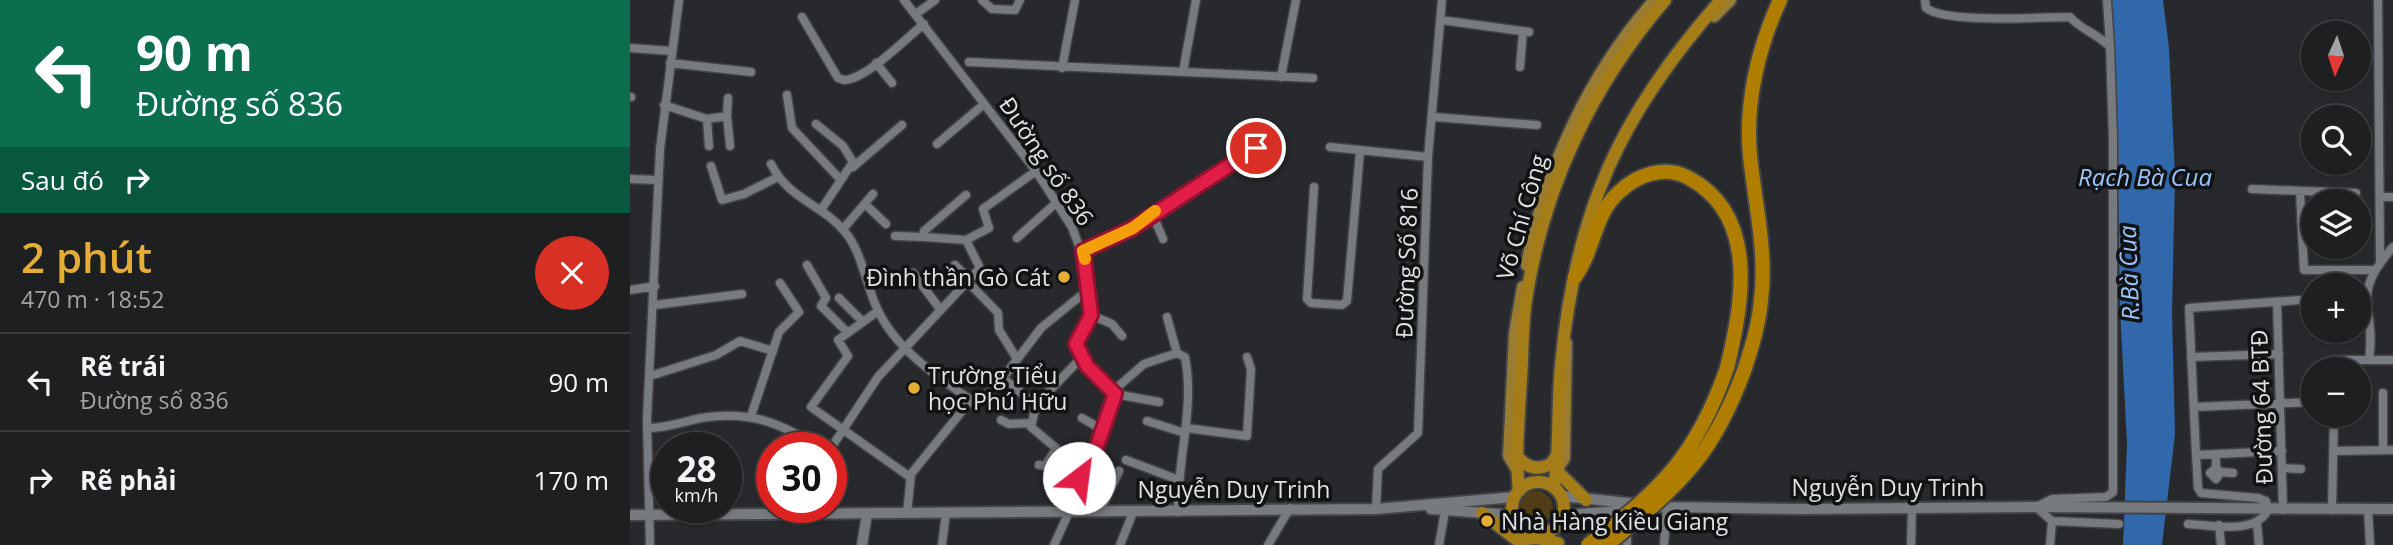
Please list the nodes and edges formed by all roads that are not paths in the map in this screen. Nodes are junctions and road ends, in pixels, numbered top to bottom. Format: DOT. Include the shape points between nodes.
graph roads {
  1 [pos="679,0"];
  2 [pos="904,0"];
  3 [pos="935,0"];
  4 [pos="1020,0"];
  5 [pos="1075,0"];
  6 [pos="1196,0"];
  7 [pos="1296,0"];
  8 [pos="1443,0"];
  9 [pos="1655,0"];
  10 [pos="1665,0"];
  11 [pos="1721,0"];
  12 [pos="1730,0"];
  13 [pos="1780,0"];
  14 [pos="1925,0"];
  15 [pos="2107,0"];
  16 [pos="2378,0"];
  17 [pos="986,1"];
  18 [pos="916,14"];
  19 [pos="802,17"];
  20 [pos="1441,20"];
  21 [pos="924,24"];
  22 [pos="2110,47"];
  23 [pos="630,48"];
  24 [pos="672,51"];
  25 [pos="969,62"];
  26 [pos="670,63"];
  27 [pos="876,63"];
  28 [pos="1520,67"];
  29 [pos="1062,68"];
  30 [pos="751,72"];
  31 [pos="1183,72"];
  32 [pos="1281,77"];
  33 [pos="1313,78"];
  34 [pos="892,83"];
  35 [pos="788,95"];
  36 [pos="728,98"];
  37 [pos="984,104"];
  38 [pos="664,105"];
  39 [pos="727,116"];
  40 [pos="1434,117"];
  41 [pos="707,119"];
  42 [pos="816,124"];
  43 [pos="902,125"];
  44 [pos="1537,125"];
  45 [pos="1264,143"];
  46 [pos="937,144"];
  47 [pos="730,145"];
  48 [pos="709,146"];
  49 [pos="1330,148"];
  50 [pos="1360,150"];
  51 [pos="1428,157"];
  52 [pos="771,164"];
  53 [pos="711,166"];
  54 [pos="853,167"];
  55 [pos="1036,171"];
  56 [pos="778,177"];
  57 [pos="630,179"];
  58 [pos="840,179"];
  59 [pos="658,180"];
  60 [pos="1314,187"];
  61 [pos="2252,189"];
  62 [pos="2300,192"];
  63 [pos="873,194"];
  64 [pos="967,195"];
  65 [pos="2380,197"];
  66 [pos="2393,197"];
  67 [pos="1057,202"];
  68 [pos="864,204"];
  69 [pos="821,210"];
  70 [pos="1152,214"];
  71 [pos="2301,221"];
  72 [pos="886,224"];
  73 [pos="843,229"];
  74 [pos="895,236"];
  75 [pos="924,237"];
  76 [pos="1017,238"];
  77 [pos="1163,239"];
  78 [pos="966,240"];
  79 [pos="2393,247"];
  80 [pos="1083,251"];
  81 [pos="2303,259"];
  82 [pos="2380,262"];
  83 [pos="807,265"];
  84 [pos="955,265"];
  85 [pos="2373,270"];
  86 [pos="913,272"];
  87 [pos="2371,274"];
  88 [pos="1527,277"];
  89 [pos="1575,277"];
  90 [pos="968,280"];
  91 [pos="780,283"];
  92 [pos="655,286"];
  93 [pos="1089,289"];
  94 [pos="630,290"];
  95 [pos="742,294"];
  96 [pos="839,298"];
  97 [pos="2301,300"];
  98 [pos="2277,302"];
  99 [pos="655,305"];
  100 [pos="940,309"];
  101 [pos="878,311"];
  102 [pos="1091,315"];
  103 [pos="1167,317"];
  104 [pos="863,322"];
  105 [pos="847,332"];
  106 [pos="2371,333"];
  107 [pos="1122,336"];
  108 [pos="1566,340"];
  109 [pos="905,346"];
  110 [pos="773,351"];
  111 [pos="1177,353"];
  112 [pos="2278,354"];
  113 [pos="1247,357"];
  114 [pos="2191,357"];
  115 [pos="2369,357"];
  116 [pos="1017,359"];
  117 [pos="1081,359"];
  118 [pos="2371,360"];
  119 [pos="2393,360"];
  120 [pos="650,376"];
  121 [pos="1003,378"];
  122 [pos="1114,393"];
  123 [pos="2383,393"];
  124 [pos="971,400"];
  125 [pos="1159,402"];
  126 [pos="2280,402"];
  127 [pos="2301,402"];
  128 [pos="2383,404"];
  129 [pos="1035,405"];
  130 [pos="2393,405"];
  131 [pos="2194,407"];
  132 [pos="751,416"];
  133 [pos="1082,418"];
  134 [pos="1001,420"];
  135 [pos="1147,421"];
  136 [pos="1030,423"];
  137 [pos="2334,427"];
  138 [pos="647,428"];
  139 [pos="843,428"];
  140 [pos="1103,430"];
  141 [pos="1186,430"];
  142 [pos="793,432"];
  143 [pos="841,432"];
  144 [pos="1056,449"];
  145 [pos="2383,450"];
  146 [pos="2393,450"];
  147 [pos="2282,451"];
  148 [pos="2333,451"];
  149 [pos="1516,454"];
  150 [pos="1558,454"];
  151 [pos="2216,454"];
  152 [pos="2196,455"];
  153 [pos="1126,460"];
  154 [pos="1040,465"];
  155 [pos="2282,468"];
  156 [pos="1517,469"];
  157 [pos="2301,469"];
  158 [pos="1556,470"];
  159 [pos="1083,471"];
  160 [pos="1119,471"];
  161 [pos="2197,473"];
  162 [pos="2216,473"];
  163 [pos="2233,473"];
  164 [pos="910,477"];
  165 [pos="1179,481"];
  166 [pos="1558,492"];
  167 [pos="1517,494"];
  168 [pos="2216,496"];
  169 [pos="1586,500"];
  170 [pos="1667,507"];
  171 [pos="2036,507"];
  172 [pos="1290,508"];
  173 [pos="1418,508"];
  174 [pos="1376,509"];
  175 [pos="1912,509"];
  176 [pos="2368,509"];
  177 [pos="2393,509"];
  178 [pos="1072,510"];
  179 [pos="1101,510"];
  180 [pos="1134,510"];
  181 [pos="1628,510"];
  182 [pos="2268,510"];
  183 [pos="2284,510"];
  184 [pos="2332,510"];
  185 [pos="1445,511"];
  186 [pos="1178,512"];
  187 [pos="649,513"];
  188 [pos="847,513"];
  189 [pos="946,513"];
  190 [pos="1482,513"];
  191 [pos="630,514"];
  192 [pos="867,514"];
  193 [pos="907,514"];
  194 [pos="1562,518"];
  195 [pos="1516,520"];
  196 [pos="2052,521"];
  197 [pos="2257,523"];
  198 [pos="2119,524"];
  199 [pos="2188,524"];
  200 [pos="2219,525"];
  201 [pos="1516,543"];
  202 [pos="1558,544"];
  203 [pos="650,545"];
  204 [pos="862,545"];
  205 [pos="942,545"];
  206 [pos="1054,545"];
  207 [pos="1120,545"];
  208 [pos="1268,545"];
  209 [pos="1439,545"];
  210 [pos="1588,545"];
  211 [pos="1607,545"];
  212 [pos="1627,545"];
  213 [pos="1664,545"];
  214 [pos="1911,545"];
  215 [pos="2050,545"];
  216 [pos="2221,545"];
  217 [pos="2259,545"];
  218 [pos="2370,545"];
  1 -- 24 [label="street"];
  2 -- 18 [label="street, Đường số 836"];
  3 -- 18 [label="street"];
  4 -- 17 [label="street" via="1015,10 992,9"];
  5 -- 29 [label="street"];
  6 -- 31 [label="street"];
  7 -- 32 [label="street"];
  8 -- 20 [label="street, Đường Số 816"];
  9 -- 88 [label="main road, Võ Chí Công" via="1605,68 1570,130 1542,205"];
  10 -- 88 [label="highway, Võ Chí Công" via="1630,43 1588,110 1550,201"];
  11 -- 89 [label="highway" via="1648,90 1620,140 1587,225"];
  12 -- 89 [label="main road" via="1683,51 1649,102 1606,184"];
  13 -- 211 [label="highway, bridge" via="1767,27 1752,99 1750,153 1762,299 1745,368 1711,444 1692,469"];
  14 -- 22 [label="street" via="1933,13 1980,18 2070,17"];
  15 -- 22 [label="street"];
  16 -- 65 [label="street"];
  18 -- 21 [label="street, Đường số 836"];
  19 -- 27 [label="street" via="838,78 850,80"];
  20 -- 28 [label="street" via="1526,32"];
  20 -- 40 [label="street, Đường Số 816"];
  21 -- 27 [label="street"];
  21 -- 37 [label="street, Đường số 836"];
  22 -- 171 [label="street" via="2113,492 2106,497 2052,499"];
  23 -- 24 [label="street"];
  24 -- 26 [label="street"];
  25 -- 29 [label="street"];
  26 -- 30 [label="street"];
  26 -- 38 [label="street"];
  27 -- 34 [label="street"];
  29 -- 31 [label="street"];
  31 -- 32 [label="street"];
  32 -- 33 [label="street"];
  35 -- 58 [label="street" via="792,128"];
  36 -- 39 [label="street"];
  37 -- 46 [label="street"];
  37 -- 55 [label="street, Đường số 836"];
  38 -- 41 [label="street"];
  38 -- 59 [label="street"];
  39 -- 41 [label="street"];
  39 -- 47 [label="street"];
  40 -- 44 [label="street"];
  40 -- 51 [label="street, Đường Số 816"];
  41 -- 48 [label="street"];
  42 -- 54 [label="street" via="843,146"];
  43 -- 54 [label="street"];
  45 -- 70 [label="street"];
  49 -- 50 [label="street"];
  50 -- 51 [label="street"];
  50 -- 60 [label="street" via="1347,301 1342,305 1307,299"];
  51 -- 174 [label="street, Đường Số 816" via="1418,433 1378,469"];
  52 -- 56 [label="street"];
  53 -- 56 [label="street" via="722,200"];
  54 -- 58 [label="street"];
  55 -- 67 [label="street, Đường số 836"];
  55 -- 78 [label="street" via="985,208 982,213 991,226"];
  56 -- 69 [label="street" via="791,192"];
  57 -- 59 [label="street"];
  58 -- 69 [label="street"];
  59 -- 92 [label="street"];
  61 -- 62 [label="street"];
  62 -- 71 [label="street"];
  63 -- 68 [label="street"];
  64 -- 75 [label="street"];
  65 -- 66 [label="street"];
  65 -- 82 [label="street"];
  67 -- 76 [label="street"];
  67 -- 80 [label="street, Đường số 836"];
  68 -- 72 [label="street"];
  68 -- 73 [label="street"];
  69 -- 73 [label="street"];
  70 -- 77 [label="street"];
  70 -- 80 [label="street"];
  73 -- 101 [label="street"];
  74 -- 75 [label="street"];
  75 -- 78 [label="street"];
  78 -- 90 [label="street" via="981,266"];
  79 -- 82 [label="street"];
  80 -- 93 [label="street, Đường số 836"];
  81 -- 85 [label="street" via="2304,270"];
  82 -- 85 [label="street"];
  83 -- 105 [label="street" via="826,298 821,306"];
  84 -- 90 [label="street"];
  85 -- 87 [label="street"];
  86 -- 100 [label="street"];
  88 -- 149 [label="highway, Võ Chí Công"];
  88 -- 156 [label="main road, Võ Chí Công" via="1515,334 1509,456"];
  89 -- 108 [label="highway"];
  89 -- 210 [label="highway, bridge" via="1606,207 1633,181 1665,171 1682,174 1713,192 1728,214 1741,275 1727,368 1713,407 1684,458 1647,497"];
  90 -- 100 [label="street"];
  90 -- 116 [label="street" via="998,313 999,330"];
  91 -- 110 [label="street" via="799,312 779,332"];
  92 -- 94 [label="street"];
  92 -- 99 [label="street"];
  93 -- 102 [label="street, Đường số 836"];
  93 -- 116 [label="street" via="1051,317"];
  95 -- 99 [label="street"];
  96 -- 104 [label="street"];
  97 -- 98 [label="street"];
  98 -- 112 [label="street, Đường 64 BTĐ"];
  98 -- 114 [label="street" via="2189,308"];
  99 -- 120 [label="street"];
  100 -- 109 [label="street"];
  101 -- 104 [label="street"];
  101 -- 109 [label="street"];
  102 -- 107 [label="street" via="1112,324"];
  102 -- 117 [label="street, Đường số 836" via="1077,339"];
  103 -- 111 [label="street"];
  104 -- 105 [label="street"];
  105 -- 139 [label="street" via="838,342 847,359 811,404"];
  106 -- 115 [label="street"];
  108 -- 150 [label="highway"];
  108 -- 158 [label="main road" via="1564,458"];
  109 -- 124 [label="street"];
  109 -- 139 [label="street"];
  110 -- 120 [label="street" via="740,341 716,355"];
  110 -- 132 [label="street"];
  111 -- 122 [label="street" via="1144,364"];
  111 -- 141 [label="street" via="1185,357 1187,367"];
  112 -- 114 [label="street"];
  112 -- 126 [label="street, Đường 64 BTĐ"];
  113 -- 141 [label="street" via="1251,369 1247,436"];
  114 -- 131 [label="street"];
  116 -- 121 [label="street"];
  117 -- 122 [label="street"];
  117 -- 129 [label="street"];
  118 -- 119 [label="street"];
  120 -- 138 [label="street"];
  121 -- 124 [label="street" via="989,395"];
  121 -- 129 [label="street"];
  122 -- 125 [label="street"];
  122 -- 140 [label="street"];
  123 -- 128 [label="street"];
  124 -- 164 [label="street"];
  126 -- 127 [label="street"];
  126 -- 131 [label="street"];
  126 -- 147 [label="street, Đường 64 BTĐ"];
  128 -- 130 [label="street"];
  128 -- 145 [label="street"];
  129 -- 136 [label="street"];
  131 -- 152 [label="street"];
  132 -- 138 [label="street"];
  132 -- 142 [label="street"];
  133 -- 140 [label="street"];
  134 -- 136 [label="street"];
  135 -- 141 [label="street"];
  136 -- 144 [label="street"];
  137 -- 148 [label="street"];
  138 -- 187 [label="street"];
  139 -- 143 [label="street"];
  139 -- 164 [label="street"];
  140 -- 159 [label="street"];
  141 -- 165 [label="street"];
  144 -- 154 [label="street" via="1045,466"];
  144 -- 159 [label="street"];
  145 -- 146 [label="street"];
  145 -- 148 [label="street"];
  147 -- 151 [label="street"];
  147 -- 155 [label="street, Đường 64 BTĐ"];
  148 -- 184 [label="street"];
  149 -- 150 [label="highway" via="1524,464 1539,468 1552,464"];
  149 -- 156 [label="highway, Võ Chí Công"];
  150 -- 158 [label="highway"];
  151 -- 152 [label="street"];
  151 -- 162 [label="street"];
  152 -- 161 [label="street"];
  153 -- 165 [label="street"];
  155 -- 157 [label="street"];
  155 -- 183 [label="street, Đường 64 BTĐ"];
  156 -- 158 [label="highway" via="1537,475"];
  156 -- 167 [label="highway, Võ Chí Công"];
  158 -- 166 [label="highway"];
  158 -- 169 [label="highway"];
  159 -- 178 [label="street"];
  160 -- 179 [label="street"];
  161 -- 162 [label="street"];
  161 -- 168 [label="street" via="2201,493"];
  162 -- 163 [label="street"];
  162 -- 168 [label="street"];
  164 -- 193 [label="street"];
  165 -- 186 [label="street"];
  166 -- 167 [label="highway" via="1536,482"];
  166 -- 169 [label="main road, Nguyễn Duy Trinh"];
  166 -- 194 [label="highway"];
  167 -- 173 [label="main road, Nguyễn Duy Trinh"];
  167 -- 195 [label="highway"];
  168 -- 182 [label="street" via="2266,500"];
  169 -- 170 [label="main road, Nguyễn Duy Trinh"];
  170 -- 175 [label="main road, Nguyễn Duy Trinh"];
  170 -- 181 [label="main road, Nguyễn Duy Trinh"];
  170 -- 213 [label="street"];
  171 -- 175 [label="main road, Nguyễn Duy Trinh"];
  171 -- 182 [label="main road, Nguyễn Duy Trinh"];
  171 -- 196 [label="street"];
  172 -- 174 [label="main road, Nguyễn Duy Trinh"];
  172 -- 186 [label="main road, Nguyễn Duy Trinh"];
  172 -- 208 [label="street"];
  173 -- 174 [label="main road, Nguyễn Duy Trinh"];
  173 -- 185 [label="main road, Nguyễn Duy Trinh"];
  175 -- 214 [label="street"];
  176 -- 177 [label="main road"];
  176 -- 184 [label="main road"];
  176 -- 218 [label="street"];
  178 -- 179 [label="main road, Nguyễn Duy Trinh"];
  178 -- 189 [label="main road, Nguyễn Duy Trinh"];
  178 -- 206 [label="street"];
  179 -- 180 [label="main road, Nguyễn Duy Trinh"];
  180 -- 186 [label="main road, Nguyễn Duy Trinh"];
  180 -- 207 [label="street"];
  181 -- 194 [label="main road, Nguyễn Duy Trinh"];
  181 -- 212 [label="street"];
  182 -- 183 [label="main road"];
  182 -- 197 [label="street"];
  183 -- 184 [label="main road"];
  185 -- 190 [label="main road, Nguyễn Duy Trinh"];
  185 -- 209 [label="street"];
  187 -- 191 [label="main road, Nguyễn Duy Trinh"];
  187 -- 203 [label="street"];
  188 -- 192 [label="main road, Nguyễn Duy Trinh"];
  189 -- 193 [label="main road, Nguyễn Duy Trinh"];
  189 -- 205 [label="street"];
  190 -- 195 [label="main road, Nguyễn Duy Trinh"];
  190 -- 201 [label="highway"];
  192 -- 193 [label="main road, Nguyễn Duy Trinh"];
  192 -- 204 [label="street"];
  194 -- 195 [label="highway" via="1550,531 1537,534"];
  194 -- 202 [label="highway"];
  195 -- 201 [label="highway"];
  196 -- 198 [label="street"];
  196 -- 215 [label="street"];
  197 -- 200 [label="street"];
  197 -- 217 [label="street"];
  199 -- 200 [label="street"];
  200 -- 216 [label="street"];
  201 -- 202 [label="highway" via="1537,538"];
}
